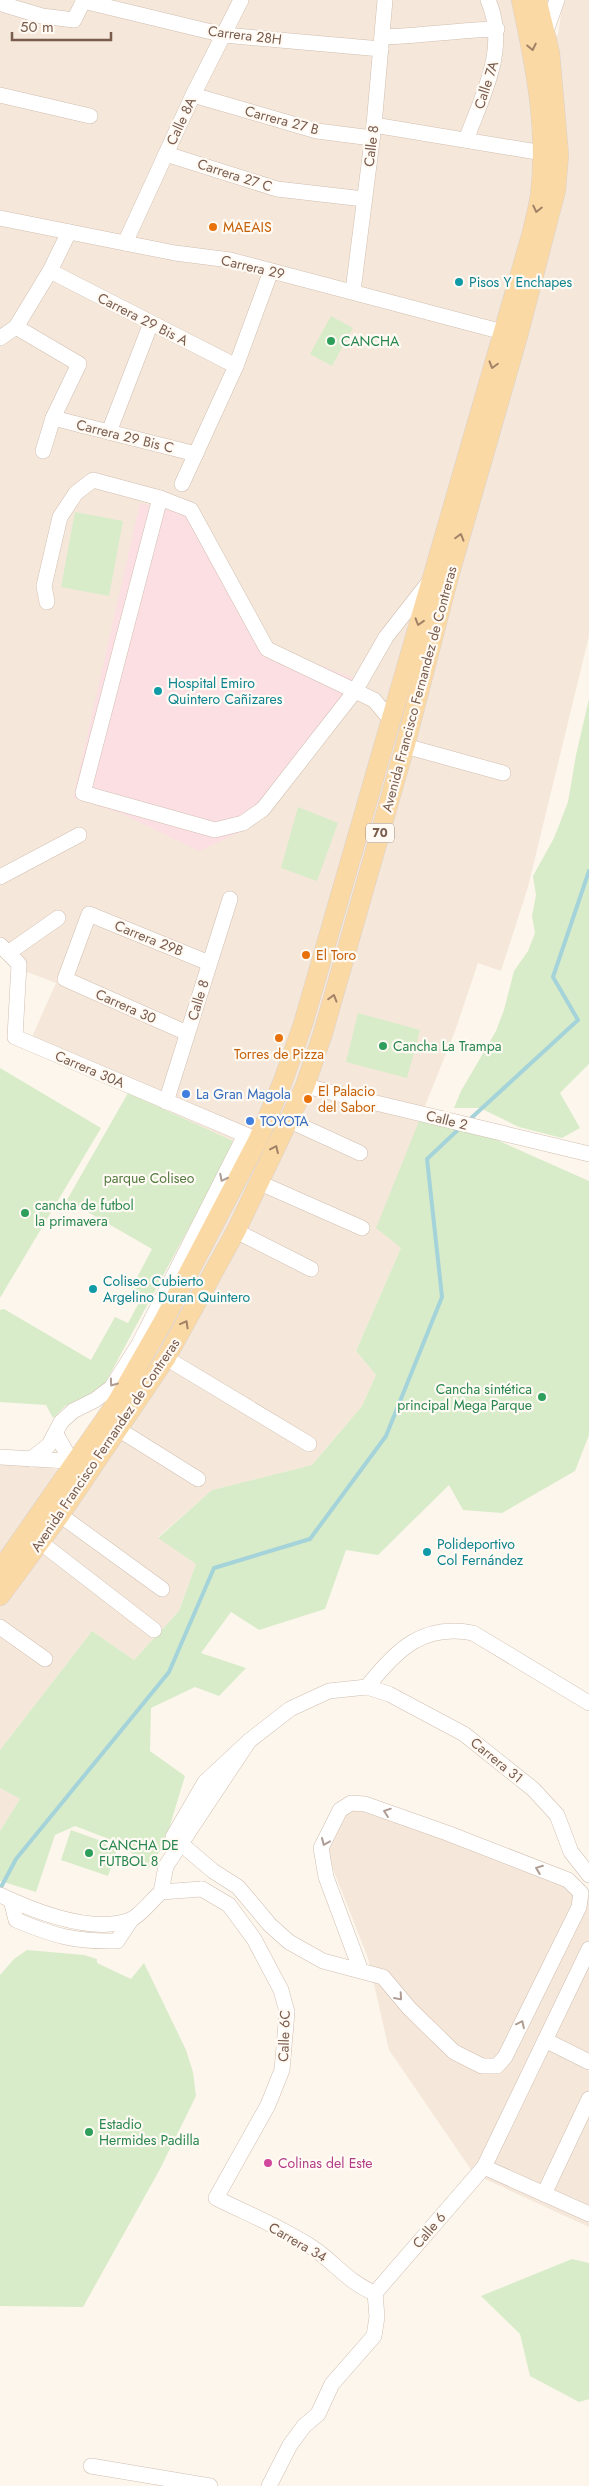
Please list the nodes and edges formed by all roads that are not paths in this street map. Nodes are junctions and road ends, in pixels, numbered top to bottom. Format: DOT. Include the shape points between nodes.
graph roads {
  1 [pos="84,0"];
  2 [pos="240,0"];
  3 [pos="385,0"];
  4 [pos="488,0"];
  5 [pos="521,0"];
  6 [pos="537,0"];
  7 [pos="557,0"];
  8 [pos="2,6"];
  9 [pos="497,29"];
  10 [pos="545,34"];
  11 [pos="224,35"];
  12 [pos="381,43"];
  13 [pos="0,95"];
  14 [pos="193,95"];
  15 [pos="90,116"];
  16 [pos="373,132"];
  17 [pos="466,140"];
  18 [pos="166,154"];
  19 [pos="543,154"];
  20 [pos="364,199"];
  21 [pos="0,218"];
  22 [pos="69,232"];
  23 [pos="125,243"];
  24 [pos="50,271"];
  25 [pos="270,271"];
  26 [pos="352,291"];
  27 [pos="151,323"];
  28 [pos="16,327"];
  29 [pos="503,332"];
  30 [pos="0,338"];
  31 [pos="236,366"];
  32 [pos="53,418"];
  33 [pos="110,432"];
  34 [pos="44,450"];
  35 [pos="196,454"];
  36 [pos="182,484"];
  37 [pos="160,498"];
  38 [pos="433,577"];
  39 [pos="47,602"];
  40 [pos="355,691"];
  41 [pos="390,719"];
  42 [pos="405,746"];
  43 [pos="503,773"];
  44 [pos="79,835"];
  45 [pos="0,877"];
  46 [pos="230,899"];
  47 [pos="58,918"];
  48 [pos="4,949"];
  49 [pos="209,963"];
  50 [pos="65,979"];
  51 [pos="187,1033"];
  52 [pos="305,1086"];
  53 [pos="166,1102"];
  54 [pos="288,1120"];
  55 [pos="251,1138"];
  56 [pos="360,1153"];
  57 [pos="589,1154"];
  58 [pos="260,1183"];
  59 [pos="362,1228"];
  60 [pos="236,1231"];
  61 [pos="310,1269"];
  62 [pos="166,1358"];
  63 [pos="118,1429"];
  64 [pos="56,1434"];
  65 [pos="309,1444"];
  66 [pos="1,1458"];
  67 [pos="31,1459"];
  68 [pos="81,1462"];
  69 [pos="198,1479"];
  70 [pos="60,1515"];
  71 [pos="40,1542"];
  72 [pos="0,1570"];
  73 [pos="162,1589"];
  74 [pos="0,1596"];
  75 [pos="0,1627"];
  76 [pos="154,1630"];
  77 [pos="45,1659"];
  78 [pos="367,1687"];
  79 [pos="589,1703"];
  80 [pos="180,1845"];
  81 [pos="213,1871"];
  82 [pos="589,1875"];
  83 [pos="202,1889"];
  84 [pos="161,1892"];
  85 [pos="4,1897"];
  86 [pos="349,1941"];
  87 [pos="589,1949"];
  88 [pos="338,1966"];
  89 [pos="361,1971"];
  90 [pos="545,2040"];
  91 [pos="589,2062"];
  92 [pos="589,2100"];
  93 [pos="484,2167"];
  94 [pos="544,2194"];
  95 [pos="216,2198"];
  96 [pos="589,2214"];
  97 [pos="375,2293"];
  98 [pos="92,2466"];
  99 [pos="210,2486"];
  100 [pos="269,2486"];
  1 -- 8 [label="street" via="74,20"];
  1 -- 11 [label="street, Carrera 28H"];
  2 -- 11 [label="street, Calle 8A"];
  3 -- 12 [label="street, Calle 8"];
  4 -- 9 [label="street, Calle 7A"];
  5 -- 19 [label="main road, Avenida Francisco Fernandez de Contreras / 70, one-way" via="541,104"];
  6 -- 10 [label="main road, Avenida Francisco Fernandez de Contreras / 70"];
  7 -- 10 [label="street"];
  9 -- 12 [label="street, Carrera 28H" via="454,30"];
  9 -- 17 [label="street, Calle 7A" via="495,60"];
  42 -- 10 [label="main road, Avenida Francisco Fernandez de Contreras / 70, one-way" via="556,190 559,155 550,53"];
  11 -- 12 [label="street, Carrera 28H"];
  11 -- 14 [label="street, Calle 8A"];
  12 -- 16 [label="street, Calle 8"];
  13 -- 15 [label="street"];
  14 -- 16 [label="street, Carrera 27 B" via="317,131"];
  14 -- 18 [label="street, Calle 8A"];
  16 -- 17 [label="street, Carrera 27 B"];
  16 -- 20 [label="street, Calle 8"];
  17 -- 19 [label="street, Carrera 27 B"];
  18 -- 20 [label="street, Carrera 27 C" via="277,189"];
  18 -- 23 [label="street, Calle 8A"];
  19 -- 29 [label="main road, Avenida Francisco Fernandez de Contreras / 70, one-way" via="538,204"];
  20 -- 26 [label="street, Calle 8"];
  21 -- 22 [label="street, Carrera 29"];
  22 -- 23 [label="street, Carrera 29"];
  22 -- 24 [label="street"];
  23 -- 25 [label="street, Carrera 29" via="230,260"];
  24 -- 27 [label="street, Carrera 29 Bis A"];
  24 -- 28 [label="street"];
  25 -- 26 [label="street, Carrera 29"];
  25 -- 31 [label="street"];
  26 -- 29 [label="street, Carrera 29"];
  27 -- 31 [label="street, Carrera 29 Bis A"];
  27 -- 33 [label="street"];
  28 -- 30 [label="street"];
  28 -- 32 [label="street" via="78,364"];
  29 -- 38 [label="main road, Avenida Francisco Fernandez de Contreras / 70, one-way"];
  31 -- 35 [label="street"];
  32 -- 33 [label="street, Carrera 29 Bis C"];
  32 -- 34 [label="street"];
  33 -- 35 [label="street, Carrera 29 Bis C"];
  35 -- 36 [label="street"];
  37 -- 39 [label="street" via="93,480 84,486 60,517 44,586"];
  37 -- 40 [label="street" via="190,510 267,648"];
  37 -- 40 [label="street" via="83,793 215,830 243,823 263,809"];
  38 -- 40 [label="street" via="386,637"];
  38 -- 41 [label="main road, Avenida Francisco Fernandez de Contreras / 70, one-way"];
  40 -- 41 [label="street" via="374,700"];
  41 -- 55 [label="main road, Avenida Francisco Fernandez de Contreras / 70" via="303,1024 284,1081"];
  42 -- 43 [label="street"];
  52 -- 42 [label="main road, Avenida Francisco Fernandez de Contreras / 70, one-way"];
  44 -- 45 [label="street"];
  46 -- 49 [label="street, Calle 8"];
  47 -- 48 [label="street"];
  48 -- 53 [label="street, Carrera 30A" via="20,964 15,1037"];
  49 -- 50 [label="street, Carrera 29B" via="89,914"];
  49 -- 51 [label="street, Calle 8"];
  50 -- 51 [label="street, Carrera 30"];
  51 -- 53 [label="street, Calle 8"];
  52 -- 54 [label="main road, Avenida Francisco Fernandez de Contreras / 70"];
  52 -- 57 [label="street, Calle 2"];
  53 -- 55 [label="street, Carrera 30A"];
  54 -- 56 [label="street"];
  58 -- 54 [label="main road, Avenida Francisco Fernandez de Contreras / 70, one-way"];
  55 -- 64 [label="street, one-way" via="139,1344 110,1388 73,1411 61,1422"];
  55 -- 68 [label="main road, Avenida Francisco Fernandez de Contreras / 70" via="164,1320"];
  58 -- 59 [label="street"];
  58 -- 60 [label="main road, Avenida Francisco Fernandez de Contreras / 70"];
  60 -- 61 [label="street"];
  62 -- 60 [label="main road, Avenida Francisco Fernandez de Contreras / 70, one-way"];
  62 -- 63 [label="main road, Avenida Francisco Fernandez de Contreras / 70"];
  62 -- 65 [label="street"];
  63 -- 68 [label="main road, Avenida Francisco Fernandez de Contreras / 70"];
  63 -- 69 [label="street"];
  64 -- 67 [label="street" via="49,1445"];
  64 -- 68 [label="street"];
  66 -- 67 [label="street"];
  67 -- 68 [label="street"];
  68 -- 70 [label="main road, Avenida Francisco Fernandez de Contreras / 70"];
  68 -- 72 [label="main road, Avenida Francisco Fernandez de Contreras / 70"];
  70 -- 71 [label="main road, Avenida Francisco Fernandez de Contreras / 70"];
  70 -- 73 [label="street"];
  71 -- 74 [label="main road, Avenida Francisco Fernandez de Contreras / 70"];
  71 -- 76 [label="street"];
  75 -- 77 [label="street"];
  78 -- 79 [label="street" via="386,1662 408,1643 443,1630 460,1630 473,1633"];
  78 -- 80 [label="street" via="329,1691 290,1709 249,1741 205,1782 173,1838"];
  78 -- 82 [label="street, Carrera 31" via="398,1698 464,1734 533,1789 557,1815 571,1852"];
  80 -- 81 [label="street"];
  80 -- 84 [label="street" via="166,1866"];
  81 -- 83 [label="street"];
  81 -- 88 [label="street" via="238,1888 289,1942"];
  83 -- 84 [label="street"];
  83 -- 95 [label="street, Calle 6C" via="229,1904 254,1940 281,1990 287,2012 282,2070 268,2105"];
  84 -- 85 [label="street" via="131,1920 117,1941 85,1942 45,1932 16,1920"];
  86 -- 88 [label="street"];
  86 -- 89 [label="street"];
  89 -- 86 [label="street, one-way" via="383,1977 454,2052 482,2066 497,2066 505,2057 579,1907 581,1893 568,1880 466,1840 364,1804 351,1803 340,1810 321,1848 326,1877"];
  87 -- 90 [label="street, Calle 6"];
  88 -- 89 [label="street"];
  90 -- 91 [label="street"];
  90 -- 93 [label="street, Calle 6"];
  92 -- 94 [label="street"];
  93 -- 94 [label="street"];
  93 -- 97 [label="street, Calle 6"];
  94 -- 96 [label="street"];
  95 -- 97 [label="street, Carrera 34" via="312,2247 359,2287"];
  97 -- 100 [label="street" via="377,2317 374,2336 332,2384 318,2414 290,2445"];
  98 -- 99 [label="street"];
}
